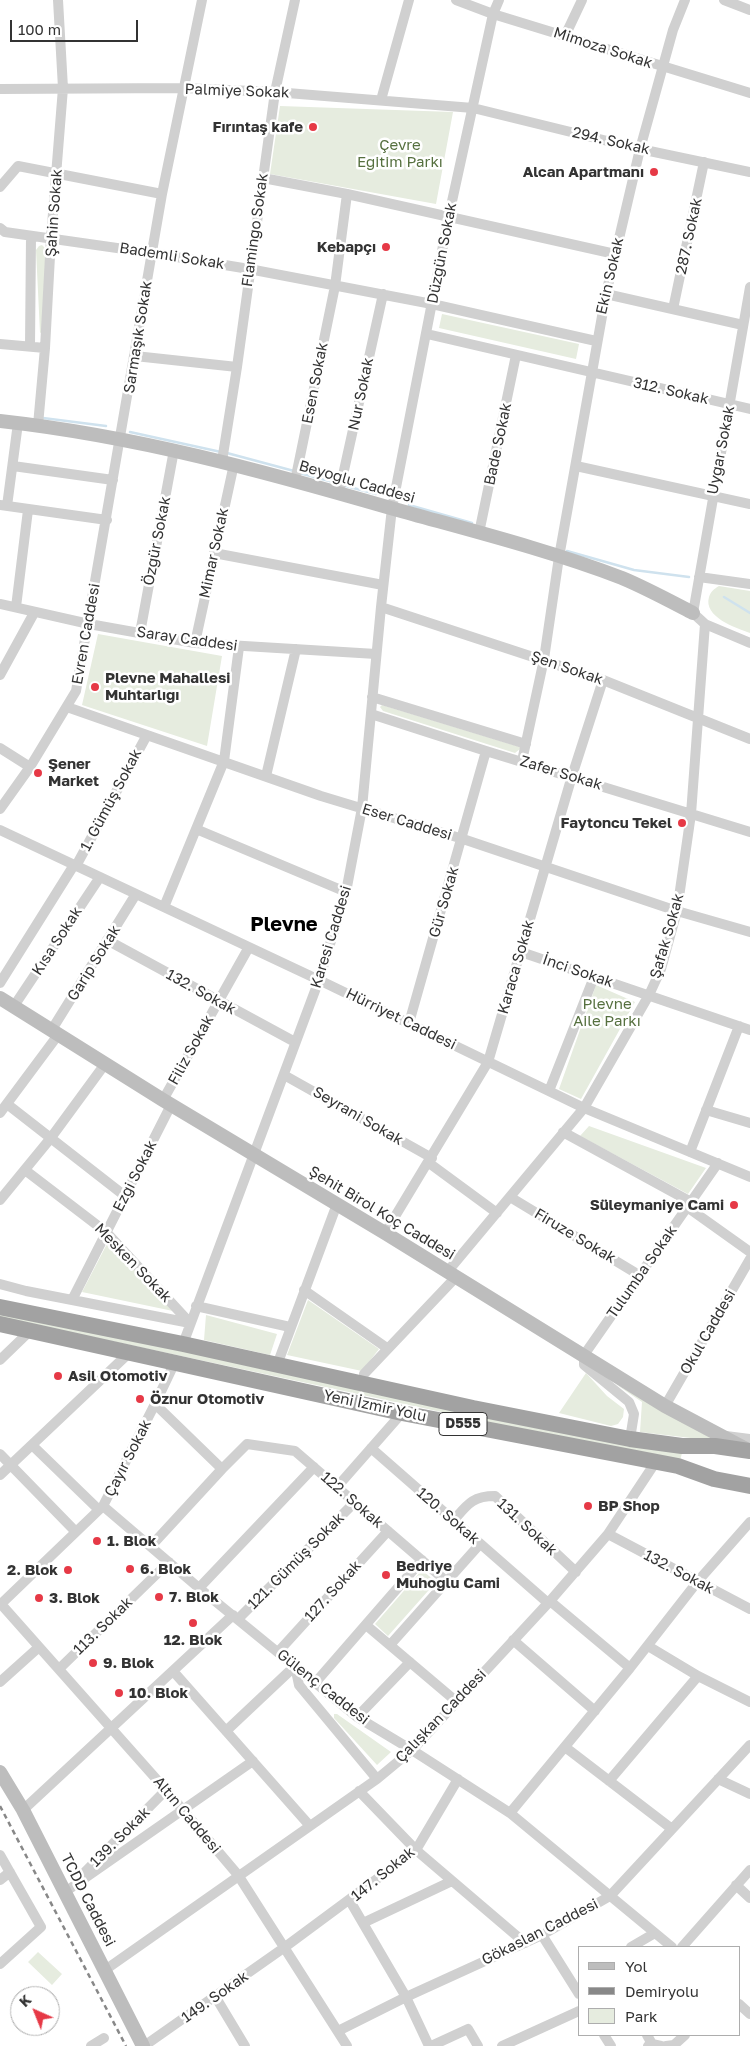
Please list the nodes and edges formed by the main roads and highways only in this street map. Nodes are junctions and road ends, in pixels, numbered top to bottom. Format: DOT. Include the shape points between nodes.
graph roads {
  1 [pos="0,421"];
  2 [pos="693,613"];
  3 [pos="5,1004"];
  4 [pos="0,1307"];
  5 [pos="0,1324"];
  6 [pos="682,1446"];
  7 [pos="750,1451"];
  8 [pos="750,1463"];
  9 [pos="724,1465"];
  10 [pos="678,1466"];
  11 [pos="750,1476"];
  12 [pos="750,1486"];
  13 [pos="0,1772"];
  14 [pos="143,2046"];
  1 -- 2 [label="main road, Beyoğlu Caddesi" via="121,438 225,457 297,475 340,487 392,508 622,578"];
  3 -- 7 [label="main road, Şehit Birol Koç Caddesi" via="386,1233 665,1406"];
  4 -- 6 [label="highway, Yeni İzmir Yolu / D555" via="472,1408"];
  5 -- 10 [label="highway, Yeni İzmir Yolu / D555" via="402,1413"];
  6 -- 7 [label="highway, Yeni İzmir Yolu / D555"];
  6 -- 9 [label="highway"];
  8 -- 9 [label="highway"];
  9 -- 10 [label="highway"];
  9 -- 11 [label="highway"];
  10 -- 12 [label="highway, Yeni İzmir Yolu / D555" via="714,1479"];
  13 -- 14 [label="main road, TCDD Caddesi" via="66,1892"];
}
